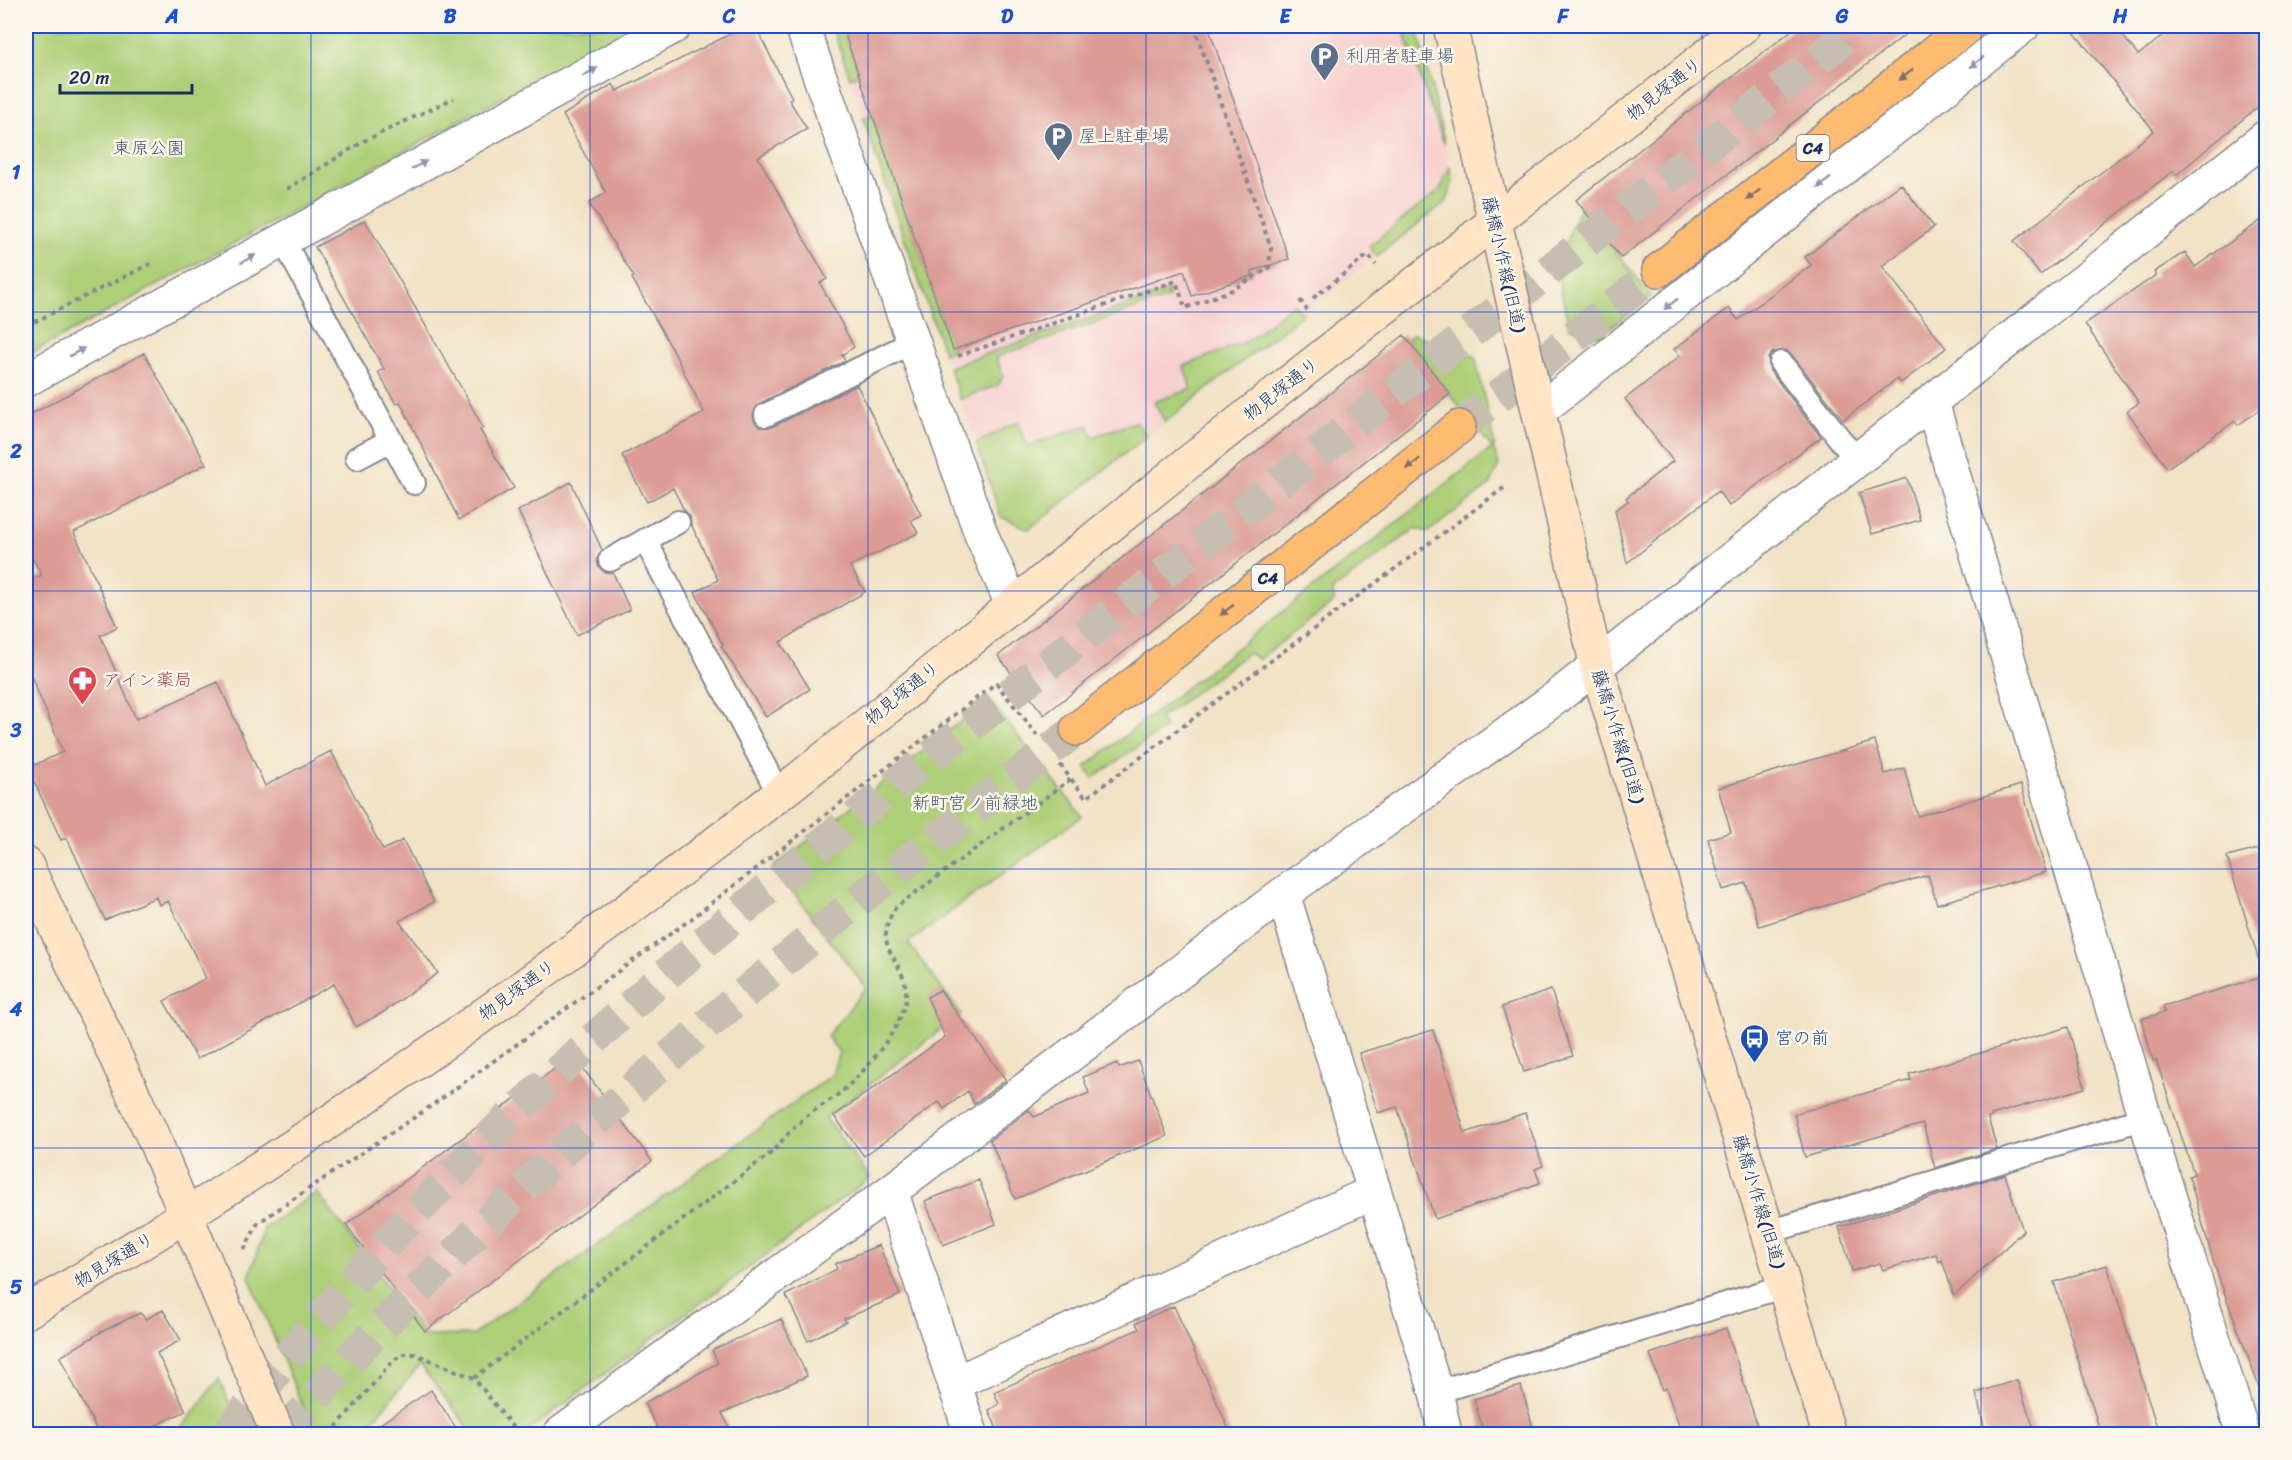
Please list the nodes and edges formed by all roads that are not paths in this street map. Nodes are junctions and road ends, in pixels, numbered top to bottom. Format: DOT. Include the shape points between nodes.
graph roads {
  1 [pos="675,26"];
  2 [pos="802,26"];
  3 [pos="1450,26"];
  4 [pos="1744,26"];
  5 [pos="1968,26"];
  6 [pos="2023,26"];
  7 [pos="2266,137"];
  8 [pos="1493,222"];
  9 [pos="283,240"];
  10 [pos="1659,270"];
  11 [pos="913,342"];
  12 [pos="1781,363"];
  13 [pos="26,380"];
  14 [pos="1932,403"];
  15 [pos="1539,411"];
  16 [pos="766,415"];
  17 [pos="1459,427"];
  18 [pos="391,440"];
  19 [pos="357,458"];
  20 [pos="1857,461"];
  21 [pos="414,483"];
  22 [pos="678,522"];
  23 [pos="645,540"];
  24 [pos="610,560"];
  25 [pos="1012,604"];
  26 [pos="1597,667"];
  27 [pos="1077,729"];
  28 [pos="779,794"];
  29 [pos="26,864"];
  30 [pos="1283,894"];
  31 [pos="2145,1118"];
  32 [pos="891,1191"];
  33 [pos="1373,1192"];
  34 [pos="187,1215"];
  35 [pos="1769,1232"];
  36 [pos="1785,1286"];
  37 [pos="26,1312"];
  38 [pos="954,1383"];
  39 [pos="1436,1392"];
  40 [pos="278,1434"];
  41 [pos="560,1434"];
  42 [pos="971,1434"];
  43 [pos="1445,1434"];
  44 [pos="1829,1434"];
  45 [pos="2244,1434"];
  9 -- 1 [label="street, one-way"];
  2 -- 11 [label="street"];
  3 -- 8 [label="street, 藤橋小作線(旧道)"];
  4 -- 8 [label="street, 物見塚通り"];
  5 -- 10 [label="highway, C4, one-way"];
  6 -- 15 [label="street, one-way"];
  7 -- 14 [label="street"];
  8 -- 15 [label="street, 藤橋小作線(旧道)"];
  8 -- 25 [label="street, 物見塚通り"];
  13 -- 9 [label="street, one-way"];
  9 -- 18 [label="lane"];
  11 -- 16 [label="lane"];
  11 -- 25 [label="street" via="981,534"];
  12 -- 20 [label="lane"];
  14 -- 20 [label="street"];
  14 -- 31 [label="street"];
  15 -- 26 [label="street, 藤橋小作線(旧道)"];
  17 -- 27 [label="highway, C4, one-way"];
  18 -- 19 [label="lane"];
  18 -- 21 [label="lane"];
  20 -- 26 [label="street"];
  22 -- 23 [label="lane"];
  23 -- 24 [label="lane"];
  23 -- 28 [label="lane"];
  25 -- 28 [label="street, 物見塚通り"];
  26 -- 30 [label="street"];
  26 -- 35 [label="street, 藤橋小作線(旧道)"];
  28 -- 34 [label="street, 物見塚通り" via="622,915 428,1054"];
  29 -- 34 [label="street"];
  30 -- 32 [label="street"];
  30 -- 33 [label="street"];
  31 -- 35 [label="lane"];
  31 -- 45 [label="street"];
  32 -- 38 [label="street"];
  32 -- 41 [label="street"];
  33 -- 38 [label="street"];
  33 -- 39 [label="street"];
  34 -- 37 [label="street, 物見塚通り"];
  34 -- 40 [label="street"];
  35 -- 36 [label="street, 藤橋小作線(旧道)"];
  36 -- 39 [label="lane"];
  36 -- 44 [label="street, 藤橋小作線(旧道)"];
  38 -- 42 [label="street"];
  39 -- 43 [label="street"];
}
